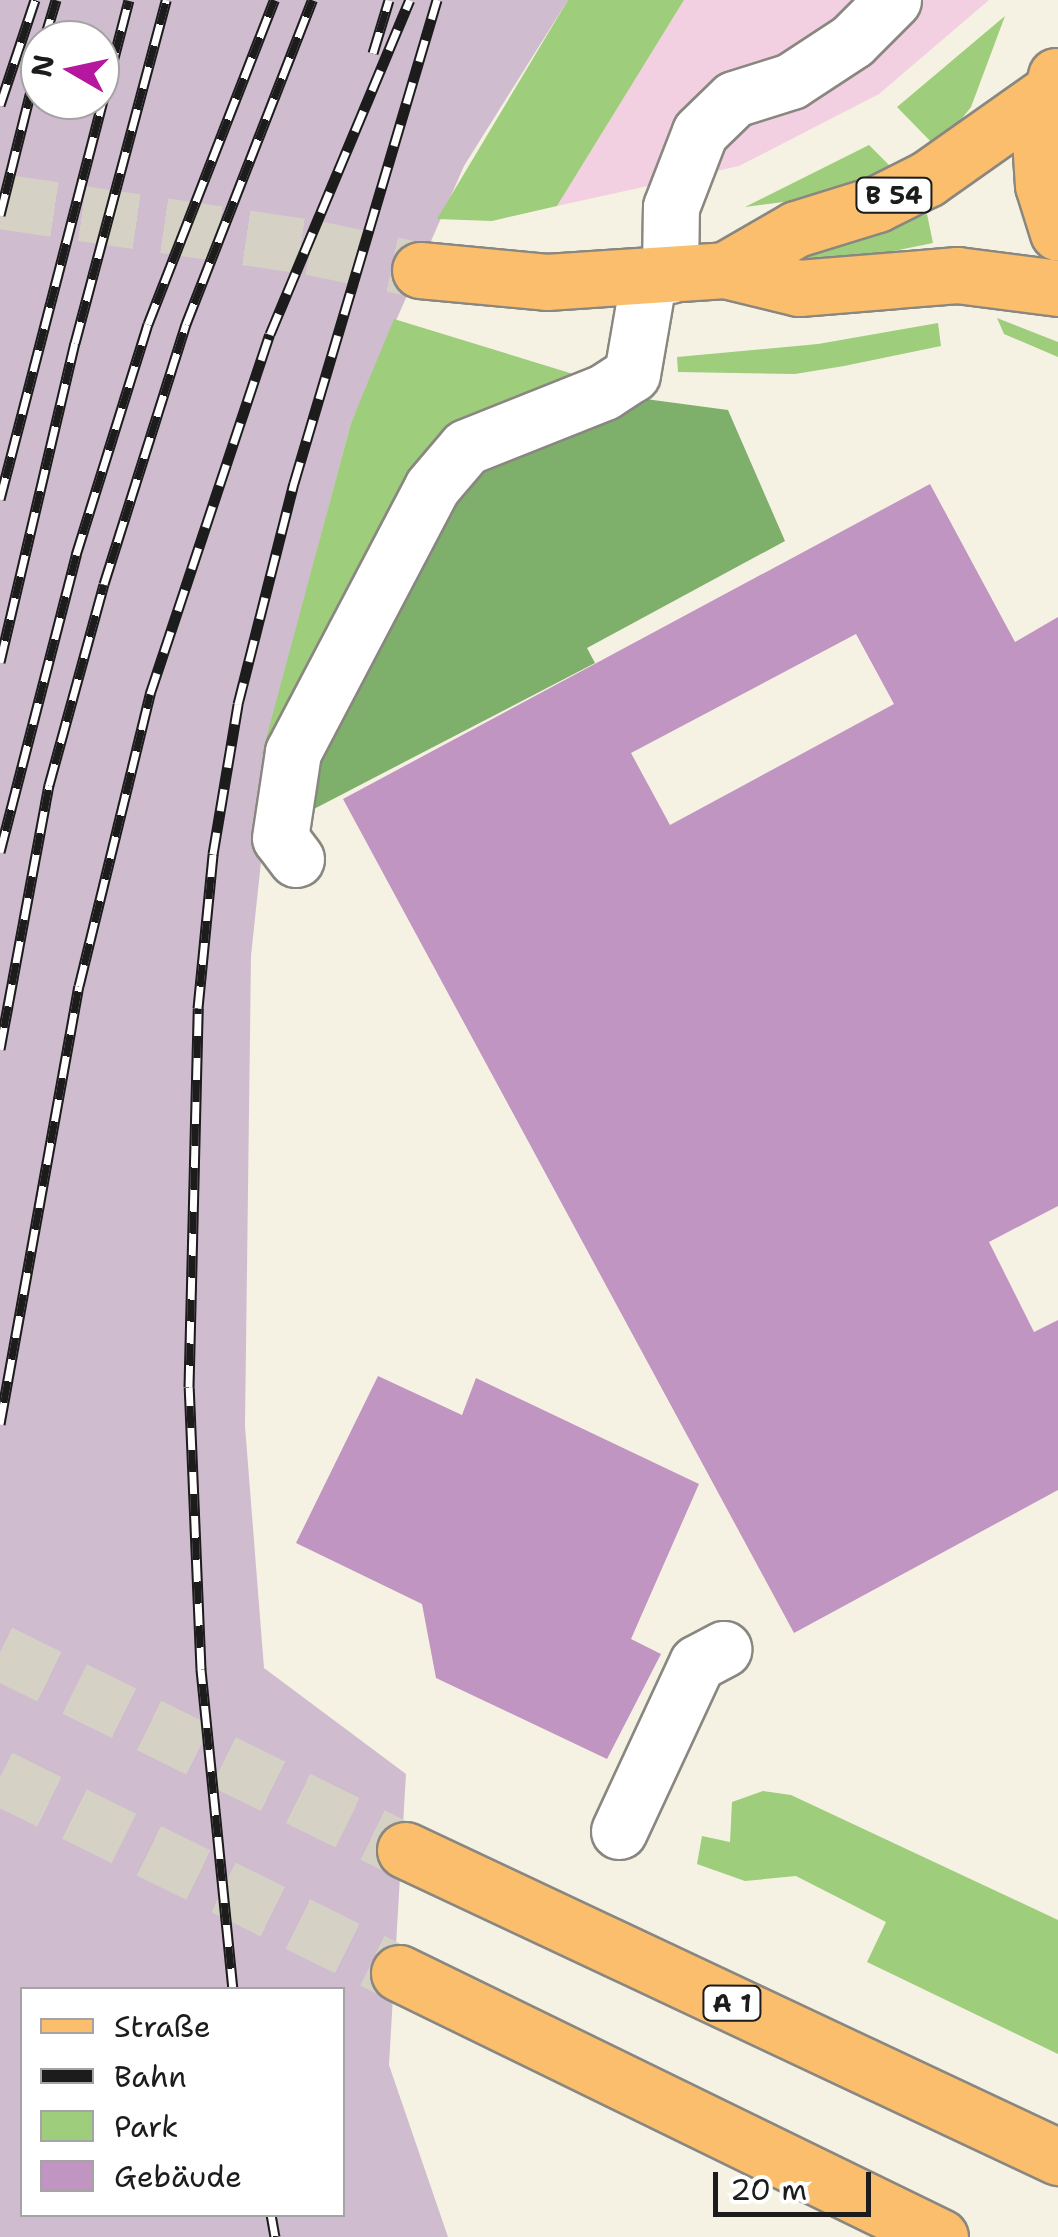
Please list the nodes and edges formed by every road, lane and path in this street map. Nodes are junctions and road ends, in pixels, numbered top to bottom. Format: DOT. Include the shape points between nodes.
graph roads {
  1 [pos="893,0"];
  2 [pos="1054,82"];
  3 [pos="1058,233"];
  4 [pos="420,270"];
  5 [pos="725,270"];
  6 [pos="660,276"];
  7 [pos="1058,288"];
  8 [pos="296,859"];
  9 [pos="723,1648"];
  10 [pos="619,1831"];
  11 [pos="405,1850"];
  12 [pos="399,1973"];
  13 [pos="1058,2157"];
  14 [pos="940,2237"];
  1 -- 6 [label="lane" via="852,41 791,81 734,99 700,132 671,207"];
  2 -- 3 [label="main road, B 54" via="1041,162"];
  2 -- 5 [label="main road, B 54" via="927,179 877,204 796,229"];
  4 -- 6 [label="main road, B 54" via="498,281"];
  5 -- 6 [label="main road, B 54"];
  5 -- 7 [label="main road, B 54" via="799,288 957,275"];
  6 -- 8 [label="lane" via="632,374 604,392 466,447 432,487 293,752 280,838"];
  9 -- 10 [label="lane" via="697,1663"];
  11 -- 13 [label="main road, A 1"];
  12 -- 14 [label="main road"];
}
